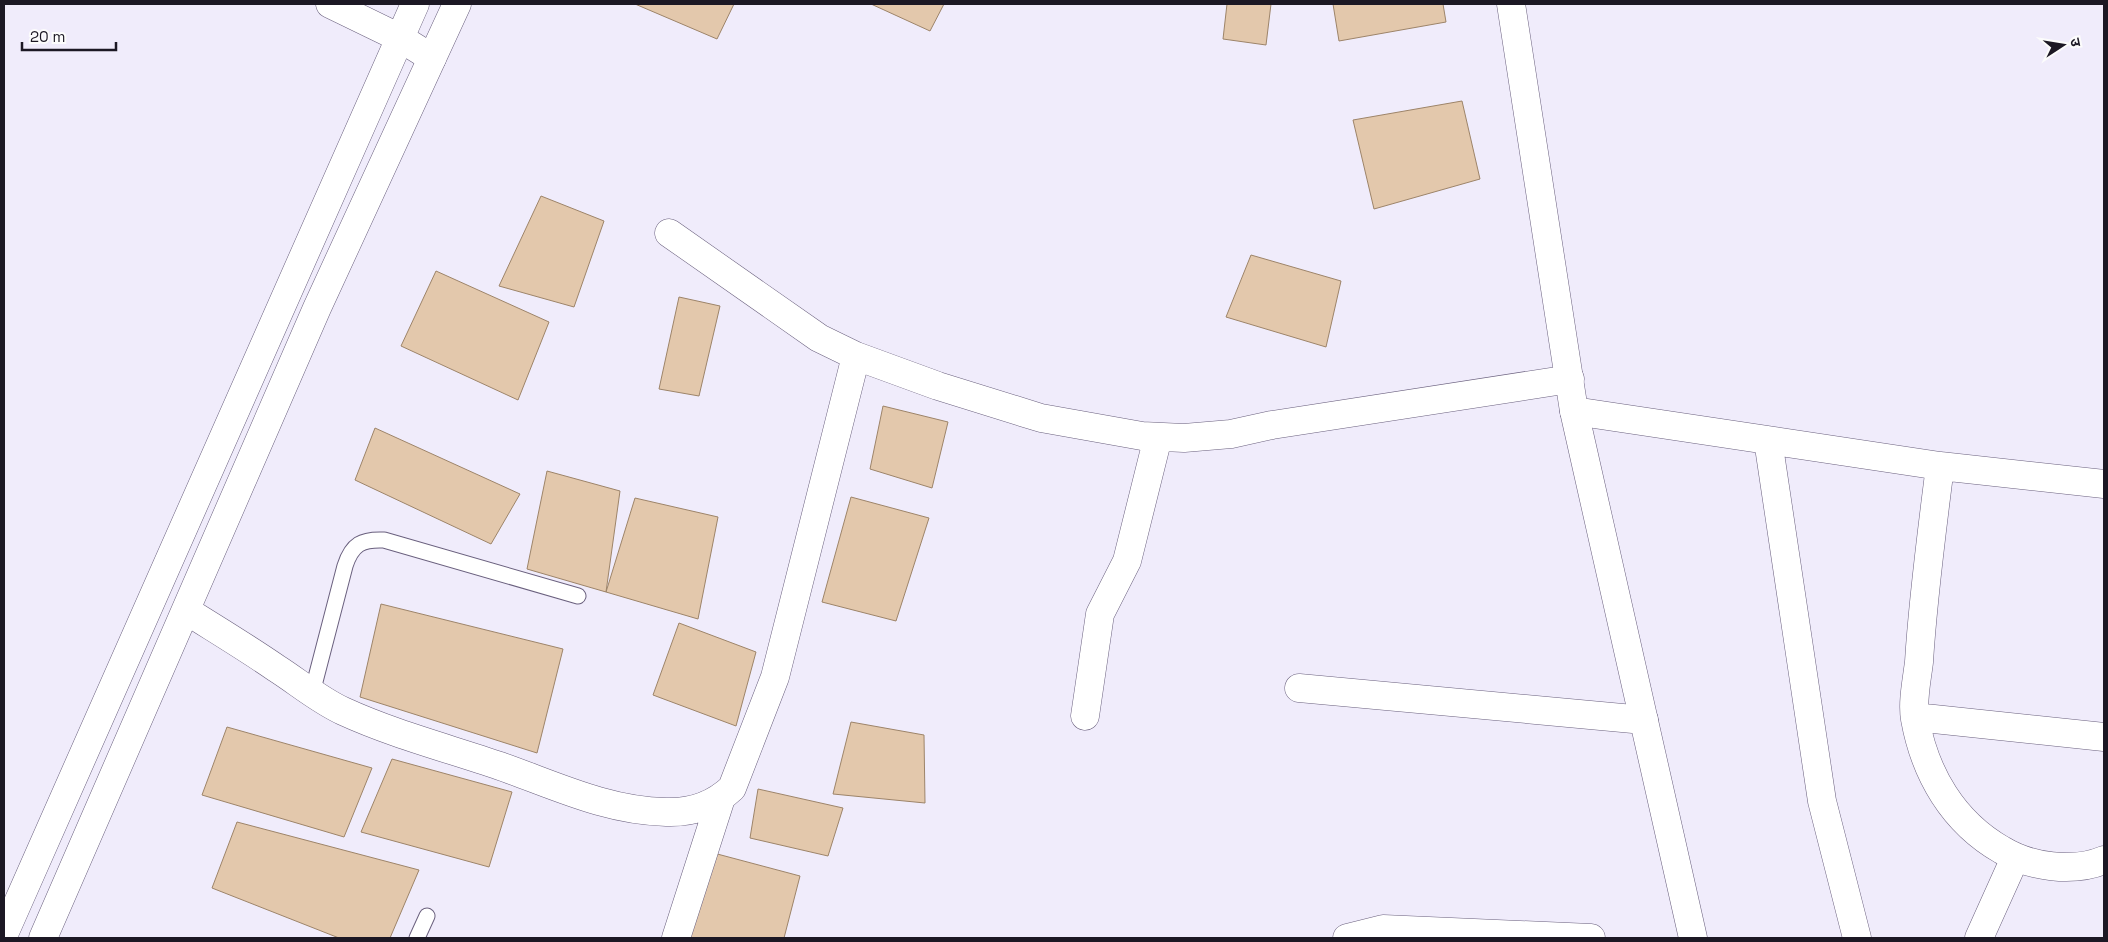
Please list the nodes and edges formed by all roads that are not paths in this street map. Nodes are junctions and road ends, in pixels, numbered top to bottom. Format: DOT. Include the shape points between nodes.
graph roads {
  1 [pos="330,4"];
  2 [pos="415,4"];
  3 [pos="457,4"];
  4 [pos="1511,4"];
  5 [pos="400,38"];
  6 [pos="432,58"];
  7 [pos="668,233"];
  8 [pos="856,356"];
  9 [pos="1570,379"];
  10 [pos="1574,411"];
  11 [pos="1158,437"];
  12 [pos="1768,440"];
  13 [pos="1940,466"];
  14 [pos="2104,484"];
  15 [pos="578,596"];
  16 [pos="187,611"];
  17 [pos="1299,688"];
  18 [pos="312,693"];
  19 [pos="1086,716"];
  20 [pos="1915,717"];
  21 [pos="1644,720"];
  22 [pos="2104,737"];
  23 [pos="721,798"];
  24 [pos="2015,858"];
  25 [pos="2104,860"];
  26 [pos="427,916"];
  27 [pos="4,934"];
  28 [pos="43,938"];
  29 [pos="417,938"];
  30 [pos="676,938"];
  31 [pos="1347,938"];
  32 [pos="1591,938"];
  33 [pos="1693,938"];
  34 [pos="1857,938"];
  35 [pos="1979,938"];
  1 -- 5 [label="main road"];
  2 -- 5 [label="main road"];
  3 -- 6 [label="main road"];
  4 -- 9 [label="main road"];
  5 -- 6 [label="main road"];
  5 -- 27 [label="main road"];
  6 -- 16 [label="main road" via="317,308"];
  7 -- 8 [label="main road" via="819,338"];
  8 -- 11 [label="main road" via="1041,418"];
  8 -- 23 [label="main road" via="775,677 732,788"];
  9 -- 10 [label="main road"];
  9 -- 11 [label="main road" via="1231,434"];
  10 -- 12 [label="main road"];
  10 -- 21 [label="main road"];
  11 -- 19 [label="main road" via="1127,561 1100,614"];
  12 -- 13 [label="main road"];
  12 -- 34 [label="main road" via="1822,801"];
  13 -- 14 [label="main road"];
  13 -- 20 [label="main road" via="1922,616"];
  15 -- 18 [label="lane" via="384,540 362,542 350,551 345,566"];
  16 -- 18 [label="main road"];
  16 -- 28 [label="main road"];
  17 -- 21 [label="main road"];
  18 -- 23 [label="main road" via="341,710 406,736 603,802 666,812 690,810"];
  20 -- 22 [label="main road"];
  20 -- 24 [label="main road" via="1939,789 1956,814 1983,840"];
  21 -- 33 [label="main road"];
  23 -- 30 [label="main road"];
  24 -- 25 [label="main road" via="2049,866"];
  24 -- 35 [label="main road"];
  26 -- 29 [label="lane"];
  31 -- 32 [label="main road" via="1383,929"];
}
